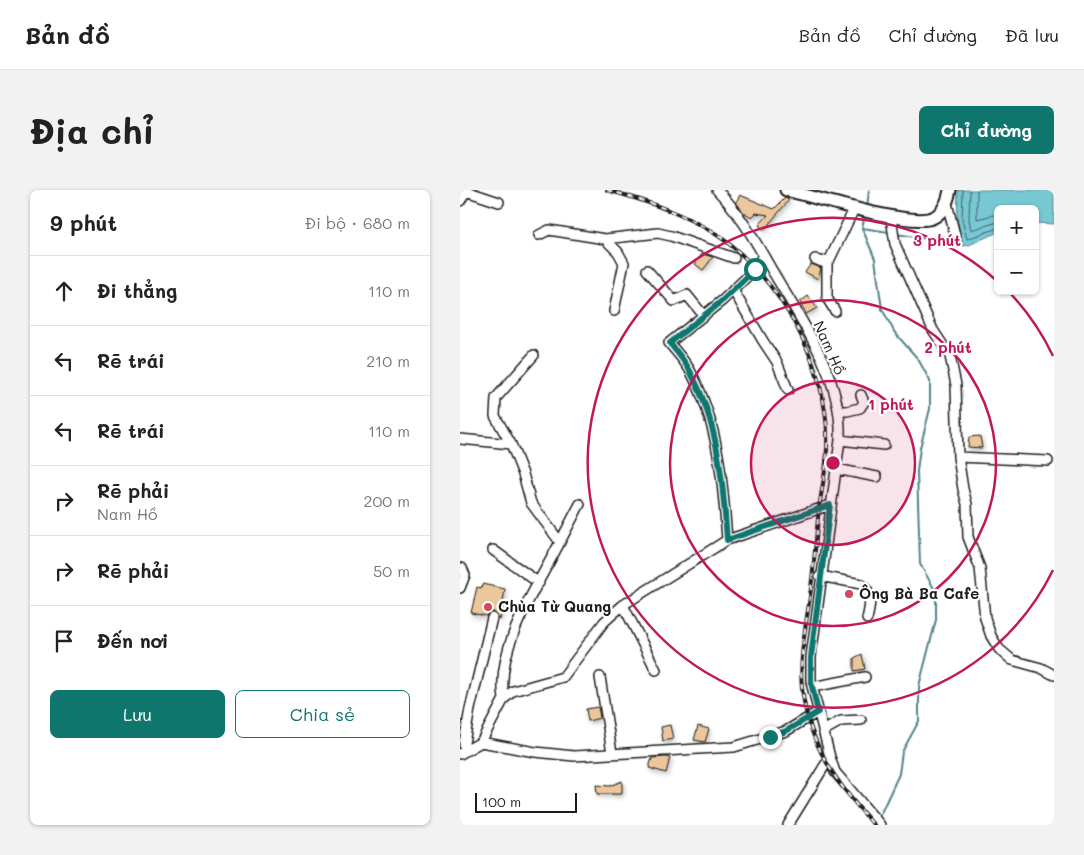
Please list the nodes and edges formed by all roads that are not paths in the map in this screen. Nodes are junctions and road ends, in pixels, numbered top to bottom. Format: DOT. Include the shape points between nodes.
graph roads {
  1 [pos="466,190"];
  2 [pos="717,190"];
  3 [pos="786,190"];
  4 [pos="950,190"];
  5 [pos="460,201"];
  6 [pos="499,202"];
  7 [pos="947,203"];
  8 [pos="857,208"];
  9 [pos="887,217"];
  10 [pos="539,235"];
  11 [pos="604,239"];
  12 [pos="956,239"];
  13 [pos="763,255"];
  14 [pos="734,258"];
  15 [pos="815,259"];
  16 [pos="826,261"];
  17 [pos="647,270"];
  18 [pos="733,290"];
  19 [pos="614,311"];
  20 [pos="835,311"];
  21 [pos="704,316"];
  22 [pos="534,355"];
  23 [pos="788,390"];
  24 [pos="861,395"];
  25 [pos="839,410"];
  26 [pos="460,439"];
  27 [pos="840,440"];
  28 [pos="511,444"];
  29 [pos="884,446"];
  30 [pos="958,457"];
  31 [pos="1048,461"];
  32 [pos="836,469"];
  33 [pos="877,477"];
  34 [pos="580,504"];
  35 [pos="830,505"];
  36 [pos="727,540"];
  37 [pos="560,542"];
  38 [pos="492,550"];
  39 [pos="462,568"];
  40 [pos="820,576"];
  41 [pos="539,583"];
  42 [pos="460,588"];
  43 [pos="623,605"];
  44 [pos="492,618"];
  45 [pos="867,619"];
  46 [pos="656,670"];
  47 [pos="1054,675"];
  48 [pos="600,677"];
  49 [pos="865,677"];
  50 [pos="812,687"];
  51 [pos="504,699"];
  52 [pos="818,712"];
  53 [pos="861,720"];
  54 [pos="823,731"];
  55 [pos="481,742"];
  56 [pos="463,752"];
  57 [pos="612,753"];
  58 [pos="830,757"];
  59 [pos="788,825"];
  60 [pos="880,825"];
  1 -- 5 [label="street"];
  1 -- 6 [label="street"];
  2 -- 13 [label="street, Nam Hồ"];
  3 -- 8 [label="main road"];
  4 -- 7 [label="main road"];
  7 -- 9 [label="main road" via="938,215 926,219"];
  7 -- 12 [label="street"];
  8 -- 9 [label="main road"];
  8 -- 16 [label="street"];
  9 -- 30 [label="street" via="895,244 933,330 950,356 956,385"];
  10 -- 11 [label="street" via="550,230"];
  11 -- 14 [label="street" via="658,233"];
  11 -- 19 [label="street" via="624,263"];
  13 -- 18 [label="street" via="755,269"];
  13 -- 25 [label="street, Nam Hồ" via="806,328 826,370"];
  15 -- 16 [label="street"];
  16 -- 20 [label="street" via="827,298"];
  17 -- 21 [label="street" via="674,301 687,296"];
  18 -- 21 [label="street"];
  18 -- 23 [label="street" via="778,362"];
  21 -- 36 [label="street" via="670,343 692,372 712,425 722,478"];
  22 -- 28 [label="street" via="496,398 496,416"];
  24 -- 25 [label="street" via="864,402 860,408 848,412"];
  25 -- 27 [label="street, Nam Hồ"];
  26 -- 28 [label="street"];
  27 -- 29 [label="street"];
  27 -- 32 [label="street, Nam Hồ"];
  28 -- 37 [label="street" via="531,504"];
  30 -- 31 [label="street"];
  30 -- 47 [label="street" via="968,504 968,537 980,568 985,618 991,636 999,649 1012,660"];
  32 -- 33 [label="street"];
  32 -- 35 [label="street, Nam Hồ"];
  34 -- 37 [label="street"];
  35 -- 36 [label="street"];
  35 -- 40 [label="street, Nam Hồ"];
  36 -- 43 [label="street"];
  37 -- 41 [label="street"];
  38 -- 41 [label="street"];
  39 -- 42 [label="street" via="465,575"];
  40 -- 45 [label="street" via="865,587 870,599"];
  40 -- 50 [label="street, Nam Hồ" via="813,630"];
  41 -- 51 [label="street" via="523,610 503,667"];
  43 -- 46 [label="street"];
  43 -- 51 [label="street" via="604,622 563,677 513,691"];
  44 -- 56 [label="street"];
  48 -- 57 [label="street"];
  49 -- 50 [label="street"];
  50 -- 52 [label="street, Nam Hồ"];
  51 -- 55 [label="street"];
  52 -- 54 [label="street, Nam Hồ"];
  52 -- 57 [label="street" via="786,731 734,747"];
  53 -- 54 [label="street" via="840,721"];
  54 -- 58 [label="street, Nam Hồ"];
  55 -- 56 [label="street"];
  55 -- 57 [label="street" via="560,755"];
  58 -- 59 [label="street"];
  58 -- 60 [label="street, Nam Hồ" via="835,772"];
}
